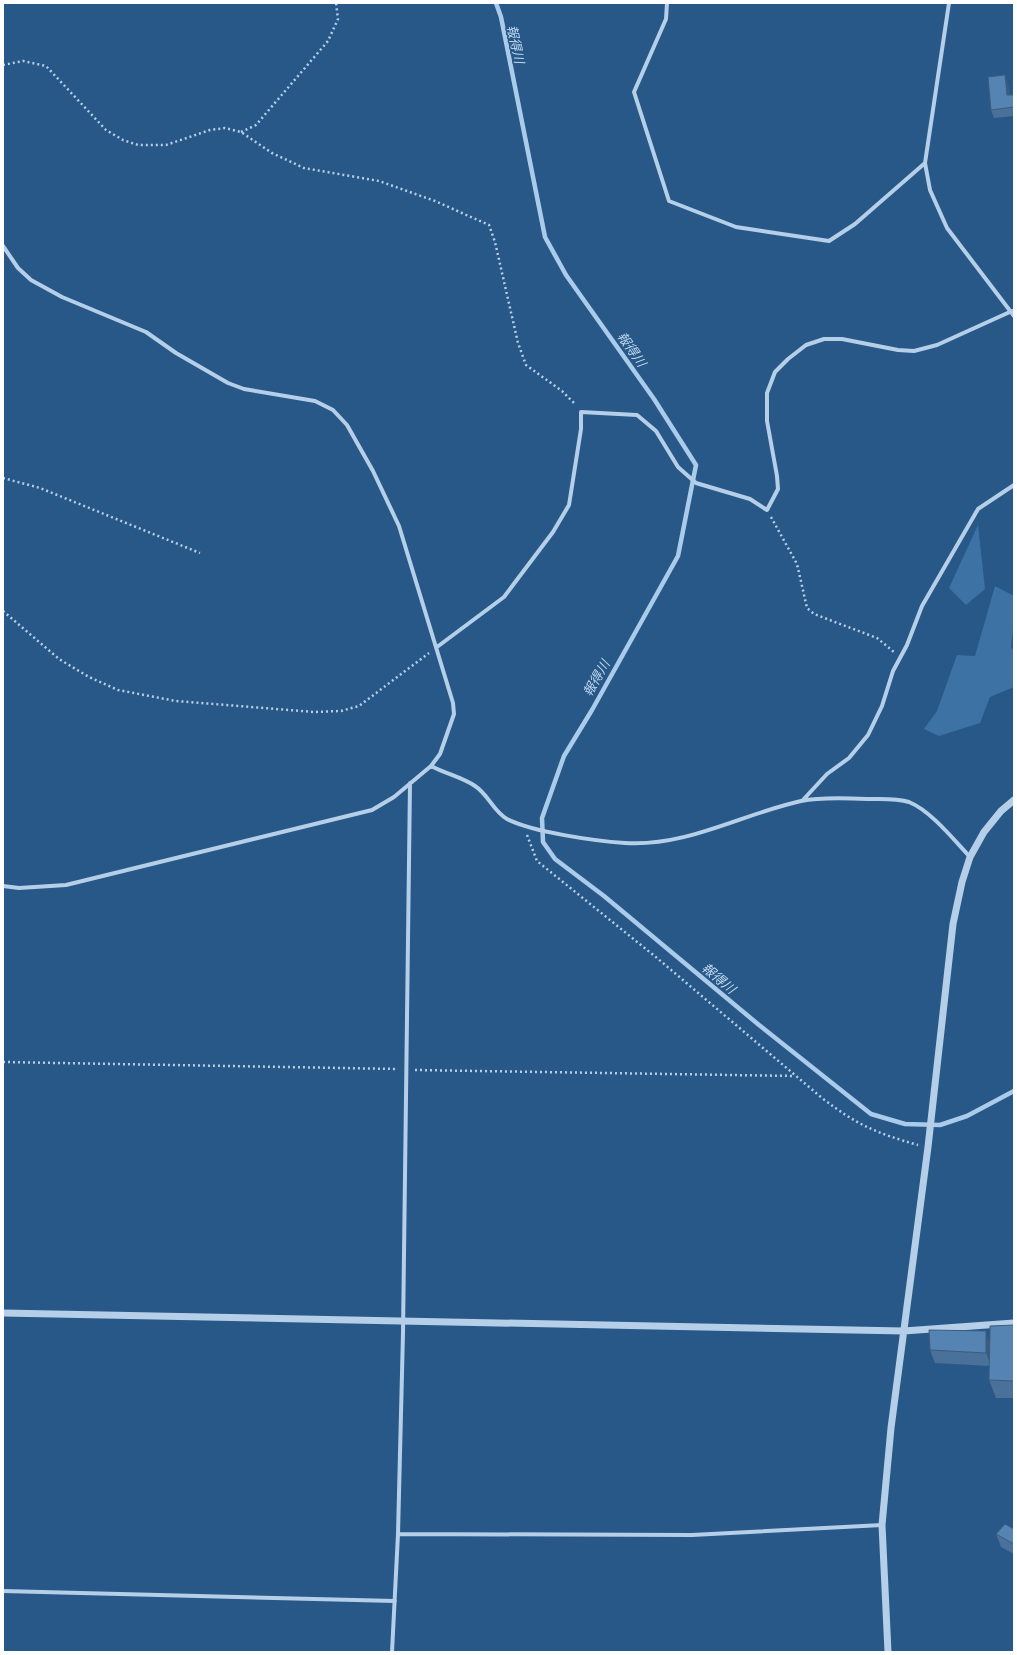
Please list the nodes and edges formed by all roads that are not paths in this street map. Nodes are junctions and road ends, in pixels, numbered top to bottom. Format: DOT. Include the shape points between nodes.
graph roads {
  1 [pos="667,3"];
  2 [pos="949,3"];
  3 [pos="925,163"];
  4 [pos="3,246"];
  5 [pos="1013,314"];
  6 [pos="1014,485"];
  7 [pos="437,647"];
  8 [pos="431,766"];
  9 [pos="410,783"];
  10 [pos="1014,800"];
  11 [pos="802,801"];
  12 [pos="970,857"];
  13 [pos="3,886"];
  14 [pos="3,1313"];
  15 [pos="403,1321"];
  16 [pos="1014,1323"];
  17 [pos="904,1331"];
  18 [pos="882,1525"];
  19 [pos="398,1534"];
  20 [pos="3,1591"];
  21 [pos="395,1601"];
  22 [pos="392,1652"];
  23 [pos="888,1652"];
  1 -- 3 [label="street" via="666,19 634,92 669,201 736,227 829,242 855,224"];
  2 -- 3 [label="street"];
  3 -- 5 [label="street" via="930,190 948,228"];
  4 -- 7 [label="street" via="18,268 31,280 62,297 146,332 228,383 244,389 315,402 333,410 347,425 373,471 399,526"];
  5 -- 7 [label="street" via="937,346 914,351 842,339 824,339 806,345 788,359 775,372 767,393 767,421 778,489 767,510 750,499 696,483 678,467 656,431 637,415 581,412 580,437 569,505 553,532 504,597"];
  6 -- 11 [label="street" via="978,509 922,606 868,735 849,758 827,774"];
  7 -- 8 [label="street" via="454,714 440,754"];
  8 -- 9 [label="street"];
  8 -- 11 [label="street" via="477,787 492,806 506,818 524,825 570,835 626,843 662,842 704,833"];
  9 -- 13 [label="street" via="394,797 372,810 331,821 66,885 19,888"];
  9 -- 15 [label="street"];
  10 -- 12 [label="street" via="984,832"];
  11 -- 12 [label="street" via="857,798 910,802 923,811"];
  12 -- 17 [label="street" via="953,924"];
  14 -- 15 [label="street"];
  15 -- 17 [label="street"];
  15 -- 19 [label="street"];
  16 -- 17 [label="street"];
  17 -- 18 [label="street"];
  18 -- 19 [label="street" via="692,1535"];
  18 -- 23 [label="street"];
  19 -- 21 [label="street"];
  20 -- 21 [label="street"];
  21 -- 22 [label="street"];
}
